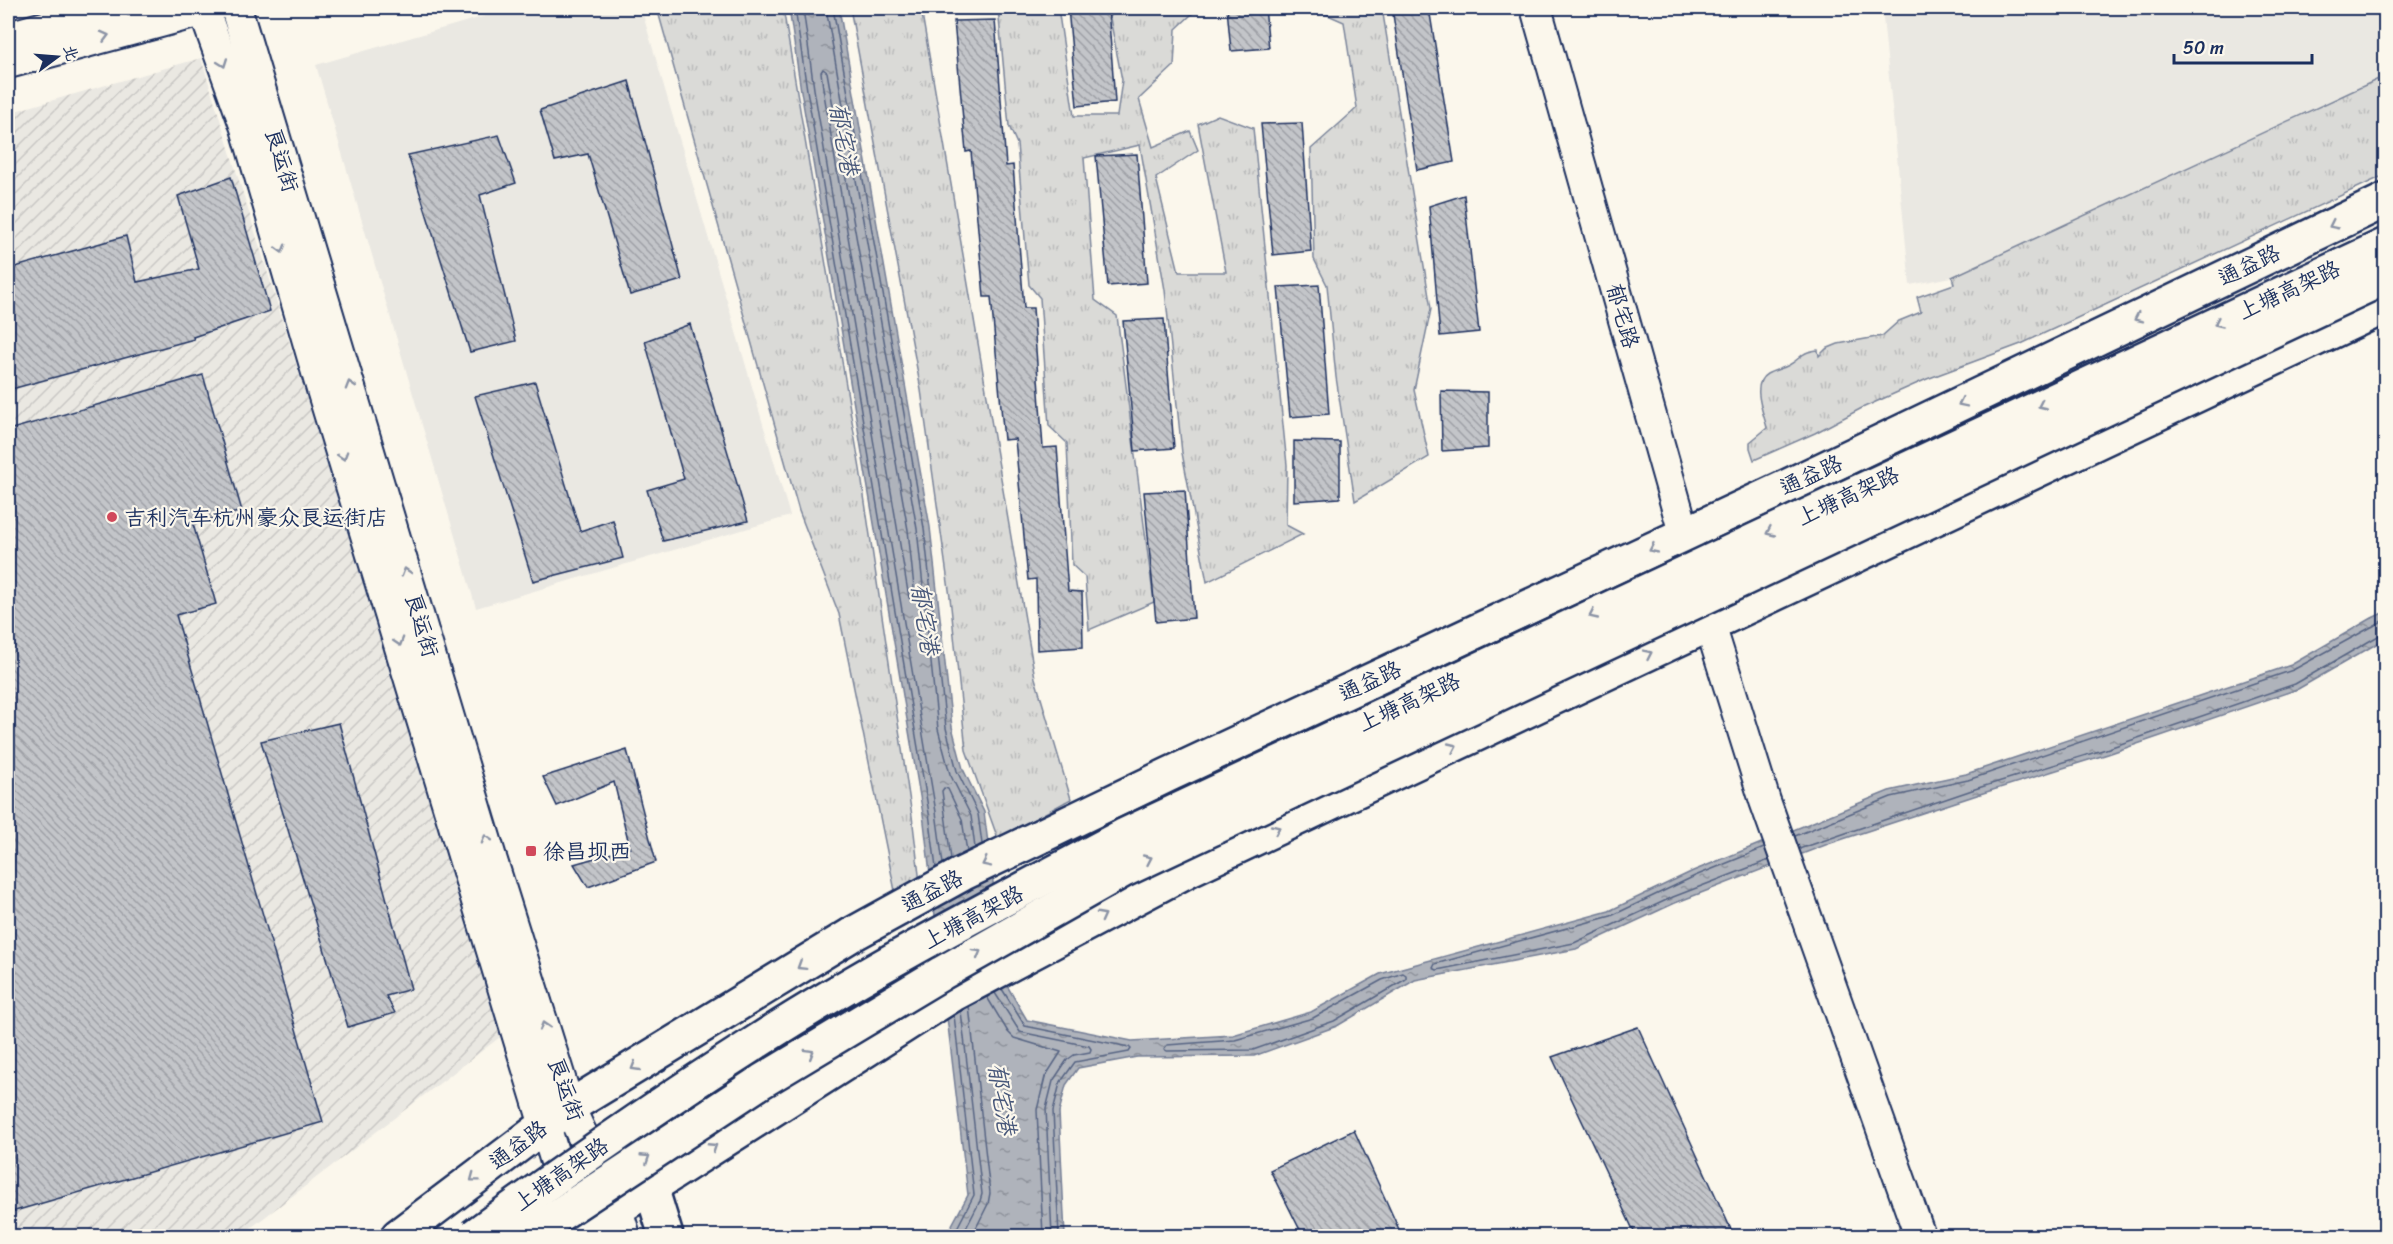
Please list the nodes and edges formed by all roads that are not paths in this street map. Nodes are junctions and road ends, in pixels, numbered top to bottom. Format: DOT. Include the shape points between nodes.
graph roads {
  1 [pos="114,8"];
  2 [pos="206,8"];
  3 [pos="236,8"];
  4 [pos="1536,8"];
  5 [pos="8,37"];
  6 [pos="8,63"];
  7 [pos="2385,200"];
  8 [pos="2385,245"];
  9 [pos="2385,277"];
  10 [pos="2385,306"];
  11 [pos="1685,534"];
  12 [pos="1710,625"];
  13 [pos="557,1116"];
  14 [pos="651,1187"];
  15 [pos="621,1222"];
  16 [pos="398,1236"];
  17 [pos="474,1236"];
  18 [pos="527,1236"];
  19 [pos="578,1236"];
  20 [pos="666,1236"];
  21 [pos="1920,1236"];
  1 -- 5 [label="main road"];
  6 -- 2 [label="main road, one-way"];
  2 -- 13 [label="main road, 良运街, one-way" via="246,128 323,393"];
  13 -- 3 [label="main road, 良运街, one-way" via="486,838"];
  4 -- 11 [label="main road, 郁宅路"];
  7 -- 11 [label="main road, 通益路, one-way"];
  8 -- 17 [label="main road, 上塘高架路, one-way, bridge" via="1124,836 927,940 756,1042"];
  18 -- 9 [label="main road, 上塘高架路, one-way, bridge" via="762,1081 1124,870"];
  10 -- 12 [label="main road"];
  11 -- 12 [label="main road, 郁宅路"];
  11 -- 13 [label="main road, 通益路, one-way" via="962,874 851,935"];
  14 -- 12 [label="main road, one-way" via="952,995 1192,868"];
  12 -- 21 [label="main road, 郁宅路" via="1765,801"];
  13 -- 15 [label="main road, 良运街"];
  13 -- 16 [label="main road, 通益路, one-way"];
  13 -- 19 [label="main road, 良运街"];
  14 -- 15 [label="main road"];
  14 -- 20 [label="main road"];
  15 -- 19 [label="main road"];
}
